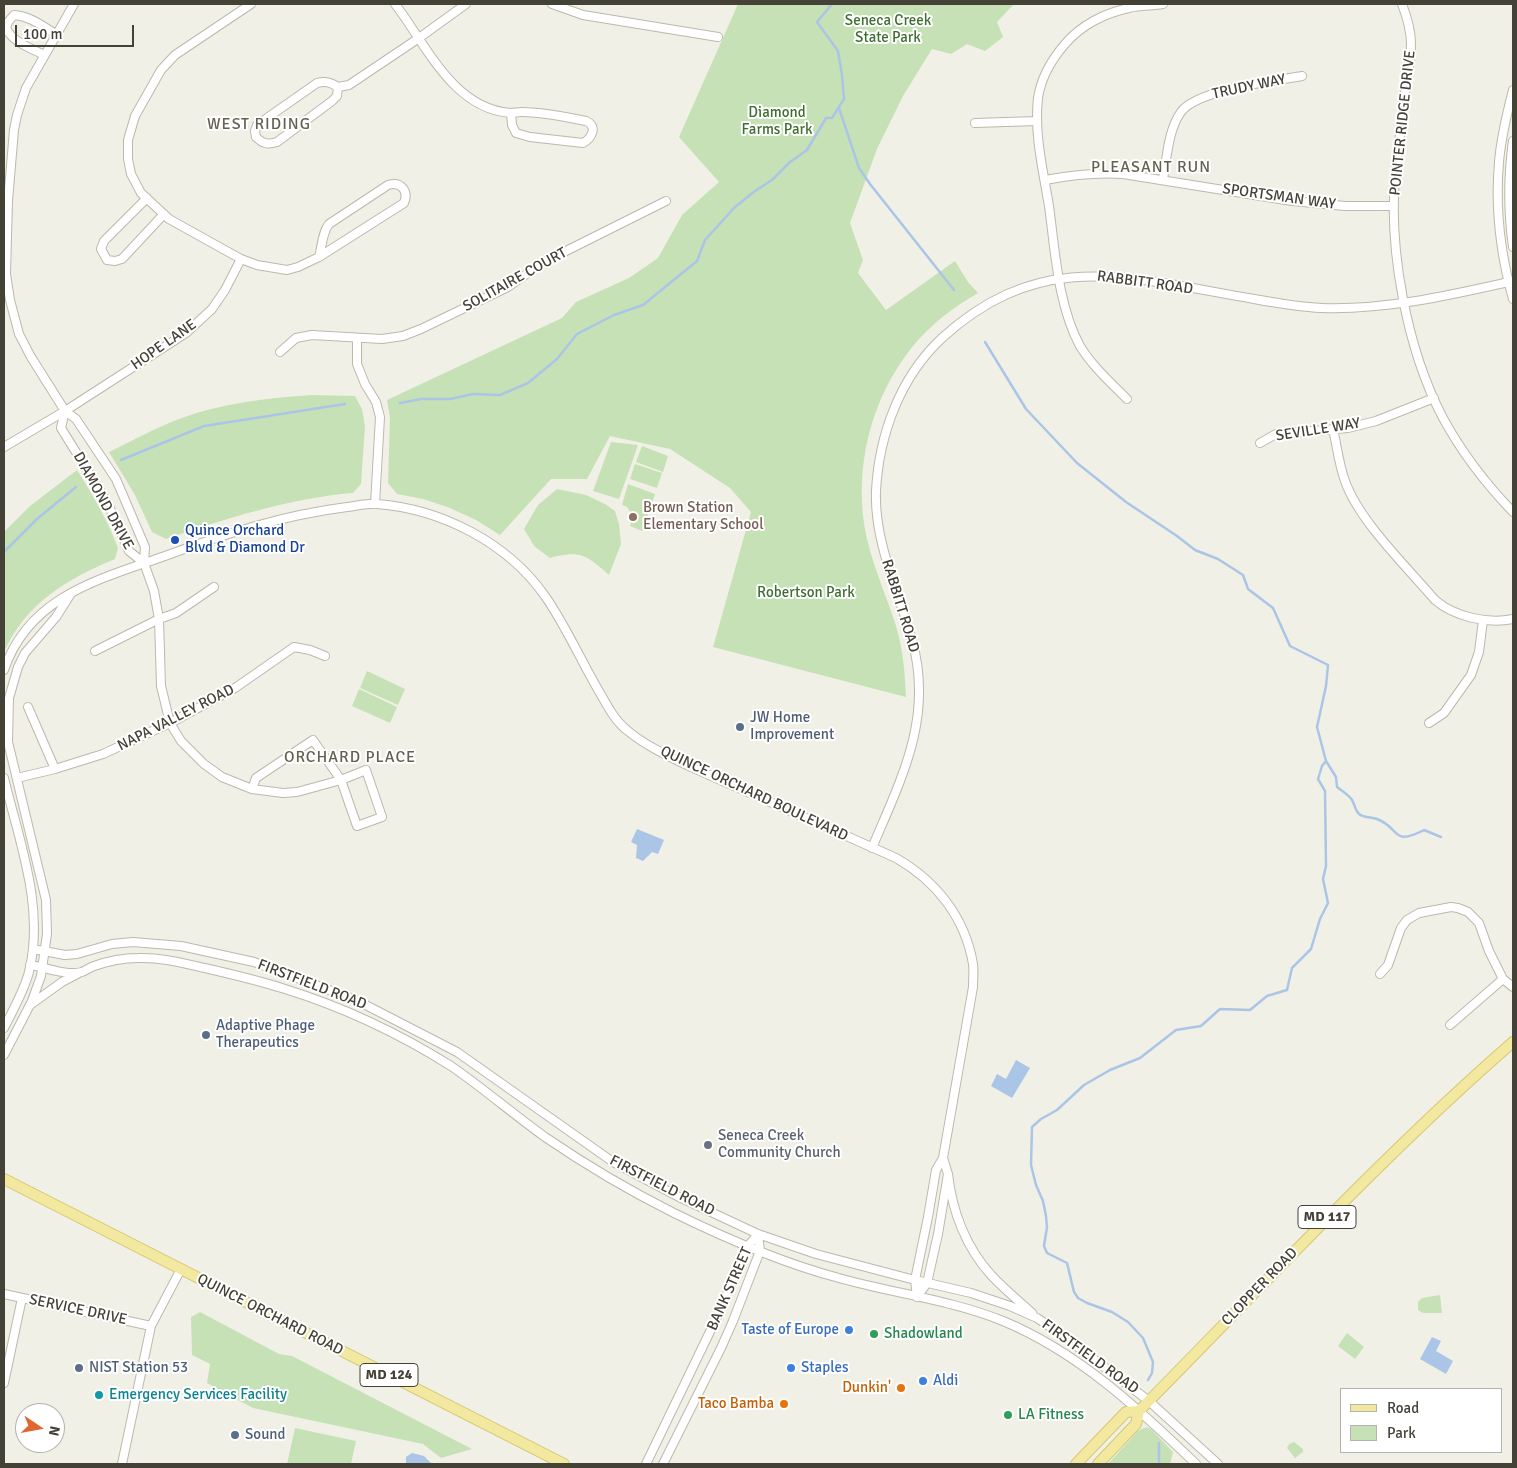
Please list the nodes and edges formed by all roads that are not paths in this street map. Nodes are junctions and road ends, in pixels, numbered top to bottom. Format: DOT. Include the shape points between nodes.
graph roads {
  1 [pos="74,4"];
  2 [pos="251,4"];
  3 [pos="395,4"];
  4 [pos="466,4"];
  5 [pos="552,4"];
  6 [pos="1163,4"];
  7 [pos="1402,4"];
  8 [pos="56,34"];
  9 [pos="718,37"];
  10 [pos="419,38"];
  11 [pos="44,55"];
  12 [pos="1302,76"];
  13 [pos="338,87"];
  14 [pos="1513,90"];
  15 [pos="510,113"];
  16 [pos="1037,121"];
  17 [pos="974,123"];
  18 [pos="1513,141"];
  19 [pos="1512,163"];
  20 [pos="1163,179"];
  21 [pos="1045,180"];
  22 [pos="146,198"];
  23 [pos="666,201"];
  24 [pos="1394,206"];
  25 [pos="164,214"];
  26 [pos="1513,247"];
  27 [pos="319,257"];
  28 [pos="241,259"];
  29 [pos="1060,278"];
  30 [pos="1511,281"];
  31 [pos="1513,299"];
  32 [pos="1404,303"];
  33 [pos="357,338"];
  34 [pos="280,352"];
  35 [pos="1434,398"];
  36 [pos="1128,400"];
  37 [pos="65,411"];
  38 [pos="1332,429"];
  39 [pos="1260,443"];
  40 [pos="4,446"];
  41 [pos="375,504"];
  42 [pos="1513,512"];
  43 [pos="144,563"];
  44 [pos="214,587"];
  45 [pos="71,593"];
  46 [pos="159,619"];
  47 [pos="1513,619"];
  48 [pos="1484,620"];
  49 [pos="95,652"];
  50 [pos="325,656"];
  51 [pos="4,670"];
  52 [pos="28,707"];
  53 [pos="170,723"];
  54 [pos="1428,723"];
  55 [pos="54,770"];
  56 [pos="4,778"];
  57 [pos="17,778"];
  58 [pos="341,780"];
  59 [pos="252,789"];
  60 [pos="872,848"];
  61 [pos="33,949"];
  62 [pos="45,952"];
  63 [pos="30,965"];
  64 [pos="43,967"];
  65 [pos="80,972"];
  66 [pos="1380,974"];
  67 [pos="1503,979"];
  68 [pos="1513,987"];
  69 [pos="29,1006"];
  70 [pos="1450,1025"];
  71 [pos="4,1028"];
  72 [pos="1513,1042"];
  73 [pos="4,1056"];
  74 [pos="943,1158"];
  75 [pos="948,1174"];
  76 [pos="4,1179"];
  77 [pos="758,1234"];
  78 [pos="748,1246"];
  79 [pos="760,1251"];
  80 [pos="181,1269"];
  81 [pos="915,1280"];
  82 [pos="927,1283"];
  83 [pos="4,1294"];
  84 [pos="917,1297"];
  85 [pos="22,1298"];
  86 [pos="1038,1318"];
  87 [pos="152,1326"];
  88 [pos="4,1383"];
  89 [pos="1150,1401"];
  90 [pos="1140,1411"];
  91 [pos="122,1464"];
  92 [pos="564,1464"];
  93 [pos="646,1464"];
  94 [pos="663,1464"];
  95 [pos="1076,1464"];
  96 [pos="1098,1464"];
  97 [pos="1196,1464"];
  98 [pos="1218,1464"];
  1 -- 8 [label="street, DIAMOND DRIVE"];
  2 -- 22 [label="street" via="175,55 161,70 135,116 128,140 128,159 132,174"];
  3 -- 10 [label="street"];
  4 -- 10 [label="street"];
  5 -- 9 [label="street" via="583,15"];
  6 -- 16 [label="street" via="1130,7 1103,16 1077,32 1056,56 1043,78"];
  7 -- 24 [label="street, POINTER RIDGE DRIVE" via="1408,19 1411,44"];
  8 -- 11 [label="street, DIAMOND DRIVE"];
  8 -- 11 [label="street" via="20,15 14,15 8,22 6,28 14,39"];
  10 -- 13 [label="street" via="349,85"];
  10 -- 15 [label="street" via="458,89 474,100"];
  11 -- 37 [label="street, DIAMOND DRIVE" via="24,95 14,130 6,274 19,334"];
  12 -- 20 [label="street, TRUDY WAY" via="1209,94 1190,103 1175,123"];
  13 -- 13 [label="street" via="331,83 317,83 257,125 256,137 262,143 277,142 332,101 337,96"];
  14 -- 30 [label="street" via="1499,162 1498,209 1502,246"];
  15 -- 15 [label="street" via="536,113 590,122 592,134 583,142 530,137 516,133"];
  16 -- 17 [label="street"];
  16 -- 21 [label="street"];
  18 -- 19 [label="street"];
  19 -- 26 [label="street" via="1510,209"];
  20 -- 21 [label="street, SPORTSMAN WAY" via="1103,173"];
  20 -- 24 [label="street, SPORTSMAN WAY" via="1292,201"];
  21 -- 29 [label="street"];
  22 -- 25 [label="street"];
  22 -- 25 [label="street" via="104,241 101,249 107,260 122,259"];
  23 -- 33 [label="street, SOLITAIRE COURT" via="542,262 508,287 420,329 403,336"];
  24 -- 32 [label="street, POINTER RIDGE DRIVE" via="1397,260"];
  25 -- 28 [label="street"];
  27 -- 27 [label="street" via="404,203 406,197 400,185 388,185 329,224 324,230"];
  27 -- 28 [label="street" via="287,270"];
  28 -- 37 [label="street, HOPE LANE" via="226,290 212,309 186,333"];
  29 -- 32 [label="street, RABBITT ROAD" via="1114,276 1320,308"];
  29 -- 36 [label="street" via="1068,318 1080,346"];
  29 -- 60 [label="street, RABBITT ROAD" via="1008,293 962,320 933,346 916,368 900,395 885,433 877,472 878,523 885,557 913,641 918,666 919,703 908,762"];
  30 -- 31 [label="street"];
  30 -- 32 [label="street, RABBITT ROAD"];
  32 -- 35 [label="street, POINTER RIDGE DRIVE" via="1414,347"];
  33 -- 34 [label="street, SOLITAIRE COURT" via="312,335 296,338"];
  33 -- 41 [label="street" via="357,364 380,417"];
  35 -- 38 [label="street, SEVILLE WAY" via="1376,421"];
  35 -- 42 [label="street, POINTER RIDGE DRIVE" via="1462,450"];
  37 -- 40 [label="street, HOPE LANE"];
  37 -- 43 [label="street, DIAMOND DRIVE" via="76,419 116,479 145,546"];
  37 -- 43 [label="street, DIAMOND DRIVE" via="61,428 107,502 129,551"];
  38 -- 39 [label="street, SEVILLE WAY" via="1276,434"];
  38 -- 48 [label="street" via="1345,482 1372,528 1441,605"];
  41 -- 43 [label="street, QUINCE ORCHARD BOULEVARD" via="285,518 213,538"];
  41 -- 60 [label="street, QUINCE ORCHARD BOULEVARD" via="431,514 454,523 503,552 544,595 610,710 634,736 691,767"];
  43 -- 45 [label="street, QUINCE ORCHARD BOULEVARD"];
  43 -- 46 [label="street"];
  44 -- 46 [label="street" via="176,613"];
  45 -- 51 [label="street, QUINCE ORCHARD BOULEVARD" via="48,607 23,633"];
  45 -- 57 [label="street" via="25,653 12,686 7,727"];
  46 -- 49 [label="street"];
  46 -- 53 [label="street" via="161,686"];
  47 -- 48 [label="street"];
  48 -- 54 [label="street" via="1471,675 1444,713"];
  50 -- 53 [label="street, NAPA VALLEY ROAD" via="294,647 235,688"];
  52 -- 55 [label="street"];
  53 -- 55 [label="street, NAPA VALLEY ROAD" via="102,754"];
  53 -- 59 [label="street" via="181,741 204,764 222,777"];
  55 -- 57 [label="street, NAPA VALLEY ROAD"];
  56 -- 61 [label="street" via="34,902"];
  57 -- 62 [label="street" via="46,900"];
  58 -- 58 [label="street" via="357,826 382,817 366,770"];
  58 -- 59 [label="street" via="297,792"];
  58 -- 59 [label="street" via="313,740 256,778"];
  60 -- 74 [label="street, QUINCE ORCHARD BOULEVARD" via="911,866 941,894 962,929 973,966 973,987"];
  61 -- 62 [label="street, FIRSTFIELD ROAD"];
  61 -- 63 [label="street"];
  62 -- 64 [label="street"];
  62 -- 77 [label="street, FIRSTFIELD ROAD" via="77,954 132,942 181,946 254,962 356,1000 462,1055 621,1168"];
  63 -- 64 [label="street, FIRSTFIELD ROAD"];
  63 -- 71 [label="street" via="20,996"];
  64 -- 65 [label="street, FIRSTFIELD ROAD"];
  64 -- 69 [label="street"];
  65 -- 69 [label="street"];
  65 -- 78 [label="street, FIRSTFIELD ROAD" via="130,958 187,964 309,997 370,1022 453,1068 599,1172 675,1213"];
  66 -- 67 [label="street" via="1388,966 1407,920 1419,913 1451,907 1468,912 1479,923"];
  67 -- 68 [label="street"];
  67 -- 70 [label="street"];
  69 -- 73 [label="street"];
  72 -- 89 [label="main road, CLOPPER ROAD / MD 117" via="1455,1093 1329,1216"];
  74 -- 75 [label="street, QUINCE ORCHARD BOULEVARD"];
  74 -- 81 [label="street, QUINCE ORCHARD BOULEVARD" via="936,1170"];
  75 -- 82 [label="street, QUINCE ORCHARD BOULEVARD"];
  75 -- 86 [label="street" via="953,1206 974,1253 992,1276"];
  76 -- 80 [label="main road, QUINCE ORCHARD ROAD / MD 124"];
  77 -- 78 [label="street, BANK STREET"];
  77 -- 79 [label="street, BANK STREET"];
  77 -- 81 [label="street, FIRSTFIELD ROAD" via="816,1254"];
  78 -- 79 [label="street, FIRSTFIELD ROAD"];
  78 -- 93 [label="street, BANK STREET"];
  79 -- 84 [label="street, FIRSTFIELD ROAD" via="838,1278"];
  79 -- 94 [label="street, BANK STREET" via="722,1348"];
  80 -- 87 [label="street"];
  80 -- 92 [label="main road, QUINCE ORCHARD ROAD / MD 124"];
  81 -- 82 [label="street, FIRSTFIELD ROAD"];
  81 -- 84 [label="street, QUINCE ORCHARD BOULEVARD"];
  82 -- 84 [label="street, QUINCE ORCHARD BOULEVARD"];
  82 -- 86 [label="street, FIRSTFIELD ROAD" via="988,1298"];
  83 -- 85 [label="street, SERVICE DRIVE"];
  84 -- 90 [label="street, FIRSTFIELD ROAD" via="982,1313 1026,1331 1078,1363"];
  85 -- 87 [label="street, SERVICE DRIVE"];
  85 -- 88 [label="street"];
  86 -- 89 [label="street, FIRSTFIELD ROAD"];
  87 -- 91 [label="street"];
  89 -- 90 [label="main road, CLOPPER ROAD / MD 117"];
  89 -- 98 [label="street, FIRSTFIELD ROAD"];
  90 -- 95 [label="main road, CLOPPER ROAD / MD 117" via="1126,1412"];
  90 -- 96 [label="main road, CLOPPER ROAD / MD 117" via="1136,1424"];
  90 -- 97 [label="street, FIRSTFIELD ROAD"];
}
